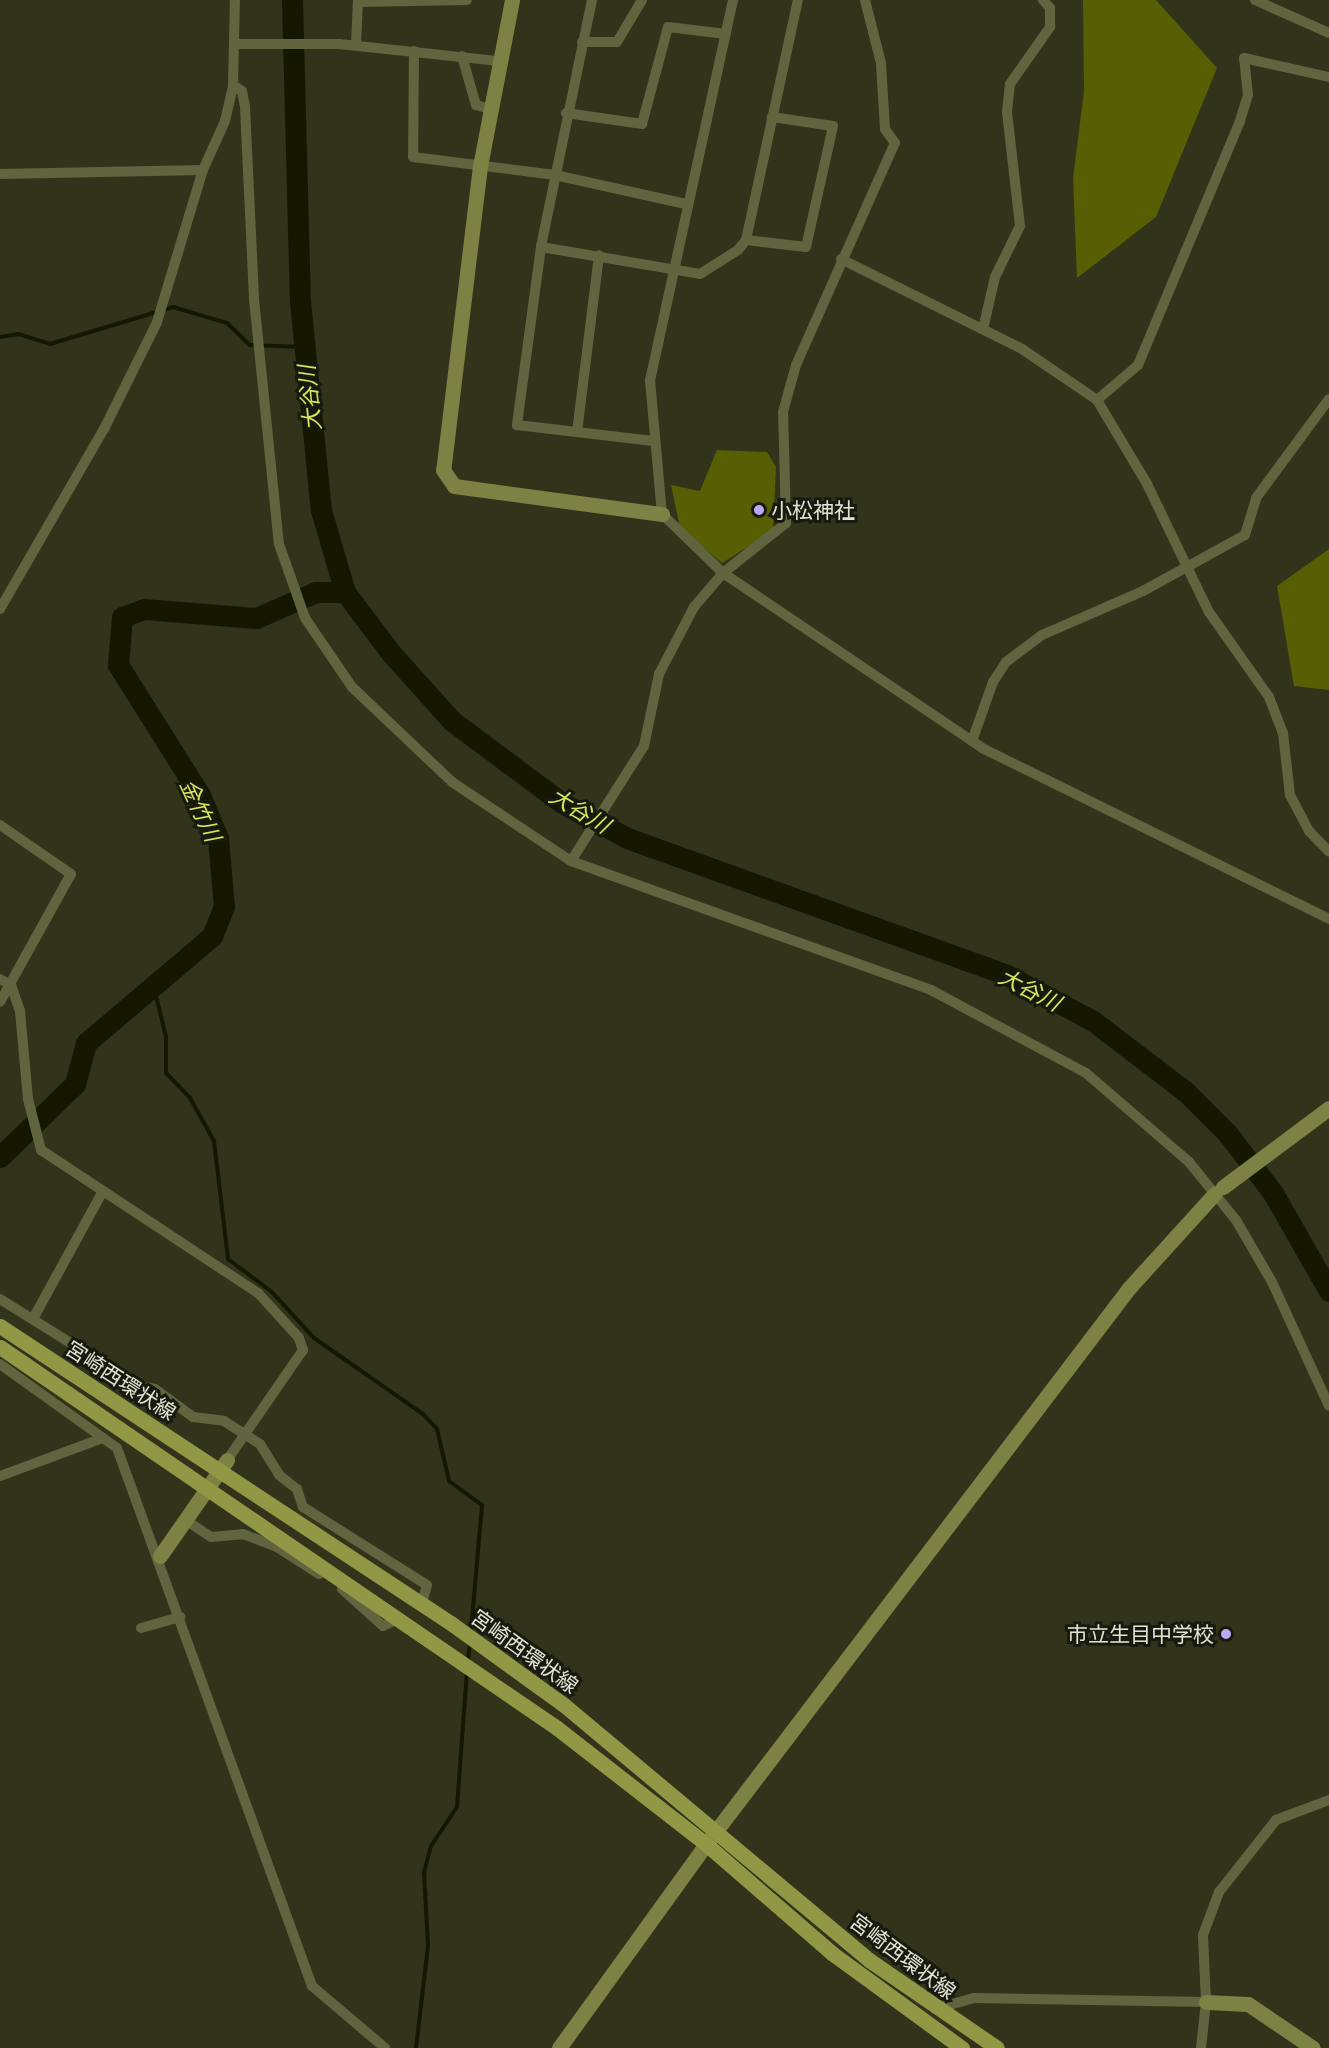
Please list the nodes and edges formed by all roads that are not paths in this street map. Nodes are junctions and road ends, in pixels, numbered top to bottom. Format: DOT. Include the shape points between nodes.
graph roads {
  1 [pos="235,0"];
  2 [pos="467,0"];
  3 [pos="512,0"];
  4 [pos="592,0"];
  5 [pos="642,0"];
  6 [pos="733,0"];
  7 [pos="798,0"];
  8 [pos="865,0"];
  9 [pos="1043,0"];
  10 [pos="1255,0"];
  11 [pos="358,1"];
  12 [pos="1329,33"];
  13 [pos="726,34"];
  14 [pos="582,42"];
  15 [pos="234,44"];
  16 [pos="356,45"];
  17 [pos="414,51"];
  18 [pos="462,56"];
  19 [pos="499,60"];
  20 [pos="1329,77"];
  21 [pos="233,84"];
  22 [pos="490,109"];
  23 [pos="566,113"];
  24 [pos="772,117"];
  25 [pos="480,166"];
  26 [pos="203,170"];
  27 [pos="0,174"];
  28 [pos="555,175"];
  29 [pos="686,204"];
  30 [pos="746,240"];
  31 [pos="541,247"];
  32 [pos="599,255"];
  33 [pos="841,258"];
  34 [pos="671,270"];
  35 [pos="983,329"];
  36 [pos="1329,399"];
  37 [pos="1097,400"];
  38 [pos="577,432"];
  39 [pos="653,441"];
  40 [pos="662,514"];
  41 [pos="1186,564"];
  42 [pos="723,573"];
  43 [pos="0,609"];
  44 [pos="972,741"];
  45 [pos="0,825"];
  46 [pos="1329,852"];
  47 [pos="573,859"];
  48 [pos="1329,919"];
  49 [pos="0,979"];
  50 [pos="11,986"];
  51 [pos="0,1002"];
  52 [pos="1329,1108"];
  53 [pos="1219,1190"];
  54 [pos="104,1191"];
  55 [pos="0,1299"];
  56 [pos="34,1317"];
  57 [pos="0,1326"];
  58 [pos="0,1347"];
  59 [pos="2,1368"];
  60 [pos="1329,1406"];
  61 [pos="244,1436"];
  62 [pos="103,1438"];
  63 [pos="224,1465"];
  64 [pos="0,1476"];
  65 [pos="210,1485"];
  66 [pos="185,1520"];
  67 [pos="160,1556"];
  68 [pos="422,1604"];
  69 [pos="180,1617"];
  70 [pos="400,1618"];
  71 [pos="141,1628"];
  72 [pos="1329,1800"];
  73 [pos="717,1831"];
  74 [pos="706,1844"];
  75 [pos="1206,2002"];
  76 [pos="935,2009"];
  77 [pos="385,2048"];
  78 [pos="559,2048"];
  79 [pos="962,2048"];
  80 [pos="997,2048"];
  81 [pos="1201,2048"];
  82 [pos="1313,2048"];
  1 -- 15 [label="street"];
  2 -- 11 [label="street"];
  3 -- 19 [label="street"];
  4 -- 14 [label="street"];
  5 -- 14 [label="street" via="617,42"];
  6 -- 13 [label="street"];
  7 -- 24 [label="street"];
  8 -- 33 [label="street" via="880,63 885,129 895,143"];
  9 -- 35 [label="street" via="1050,8 1050,27 1010,84 1008,112 1020,226 995,278"];
  10 -- 12 [label="street"];
  11 -- 16 [label="street"];
  13 -- 23 [label="street" via="668,27 642,124"];
  13 -- 29 [label="street"];
  14 -- 23 [label="street"];
  15 -- 16 [label="street" via="260,40"];
  15 -- 21 [label="street"];
  16 -- 17 [label="street"];
  17 -- 18 [label="street"];
  17 -- 25 [label="street" via="413,157"];
  18 -- 19 [label="street"];
  18 -- 22 [label="street" via="476,105"];
  19 -- 22 [label="street"];
  20 -- 37 [label="street" via="1244,58 1248,95 1240,121 1138,364"];
  21 -- 26 [label="street" via="225,121"];
  21 -- 47 [label="street" via="242,92 245,107 270,497 294,595 352,687 401,736 452,782"];
  22 -- 25 [label="street"];
  23 -- 28 [label="street"];
  24 -- 30 [label="street"];
  24 -- 30 [label="street" via="833,126 806,247"];
  25 -- 28 [label="street"];
  25 -- 40 [label="street" via="443,470 454,486"];
  26 -- 27 [label="street"];
  26 -- 43 [label="street" via="156,322 104,429"];
  28 -- 29 [label="street"];
  28 -- 31 [label="street"];
  29 -- 34 [label="street"];
  30 -- 34 [label="street" via="700,274"];
  31 -- 32 [label="street"];
  31 -- 38 [label="street" via="517,425"];
  32 -- 34 [label="street"];
  32 -- 38 [label="street"];
  33 -- 35 [label="street"];
  33 -- 42 [label="street" via="796,364 783,412 786,523"];
  34 -- 39 [label="street" via="650,380"];
  35 -- 37 [label="street"];
  36 -- 41 [label="street" via="1256,498 1245,535"];
  37 -- 41 [label="street"];
  38 -- 39 [label="street"];
  39 -- 40 [label="street"];
  40 -- 42 [label="street"];
  41 -- 44 [label="street" via="1143,591 1042,635 1006,662 993,682"];
  41 -- 46 [label="street" via="1209,612 1269,697 1283,734 1290,795 1309,831"];
  42 -- 44 [label="street"];
  42 -- 47 [label="street" via="666,655 644,746"];
  44 -- 48 [label="street"];
  45 -- 50 [label="street" via="71,874"];
  47 -- 53 [label="street" via="653,895 931,990 978,1012 1086,1073 1145,1118"];
  49 -- 50 [label="street"];
  50 -- 51 [label="street"];
  50 -- 54 [label="street" via="20,1011 28,1099 40,1150"];
  52 -- 53 [label="street" via="1290,1132"];
  53 -- 60 [label="street" via="1272,1282"];
  53 -- 73 [label="street" via="1129,1288"];
  54 -- 56 [label="street"];
  54 -- 61 [label="street" via="259,1294 299,1338 303,1350"];
  55 -- 56 [label="street"];
  56 -- 61 [label="street" via="193,1417 224,1421"];
  57 -- 63 [label="main road, 宮崎西環状線"];
  58 -- 65 [label="main road, 宮崎西環状線"];
  59 -- 62 [label="street"];
  61 -- 63 [label="street"];
  61 -- 68 [label="street" via="260,1444 279,1475 297,1489 303,1507 427,1585"];
  62 -- 64 [label="street"];
  62 -- 67 [label="street" via="117,1448"];
  63 -- 65 [label="street"];
  63 -- 68 [label="main road, 宮崎西環状線"];
  65 -- 66 [label="street"];
  65 -- 70 [label="main road, 宮崎西環状線"];
  66 -- 67 [label="street"];
  66 -- 70 [label="street" via="211,1536 243,1534 277,1547 351,1594 383,1626"];
  67 -- 69 [label="street"];
  68 -- 73 [label="main road, 宮崎西環状線" via="564,1705"];
  69 -- 71 [label="street"];
  69 -- 77 [label="street" via="312,1986"];
  70 -- 74 [label="main road, 宮崎西環状線" via="479,1672"];
  72 -- 75 [label="street" via="1276,1820 1219,1892 1203,1935"];
  73 -- 74 [label="street"];
  73 -- 76 [label="main road, 宮崎西環状線"];
  74 -- 78 [label="street"];
  74 -- 79 [label="main road, 宮崎西環状線" via="833,1954"];
  75 -- 76 [label="street" via="974,1998"];
  75 -- 81 [label="street"];
  75 -- 82 [label="street" via="1248,2004"];
  76 -- 80 [label="main road, 宮崎西環状線"];
}
